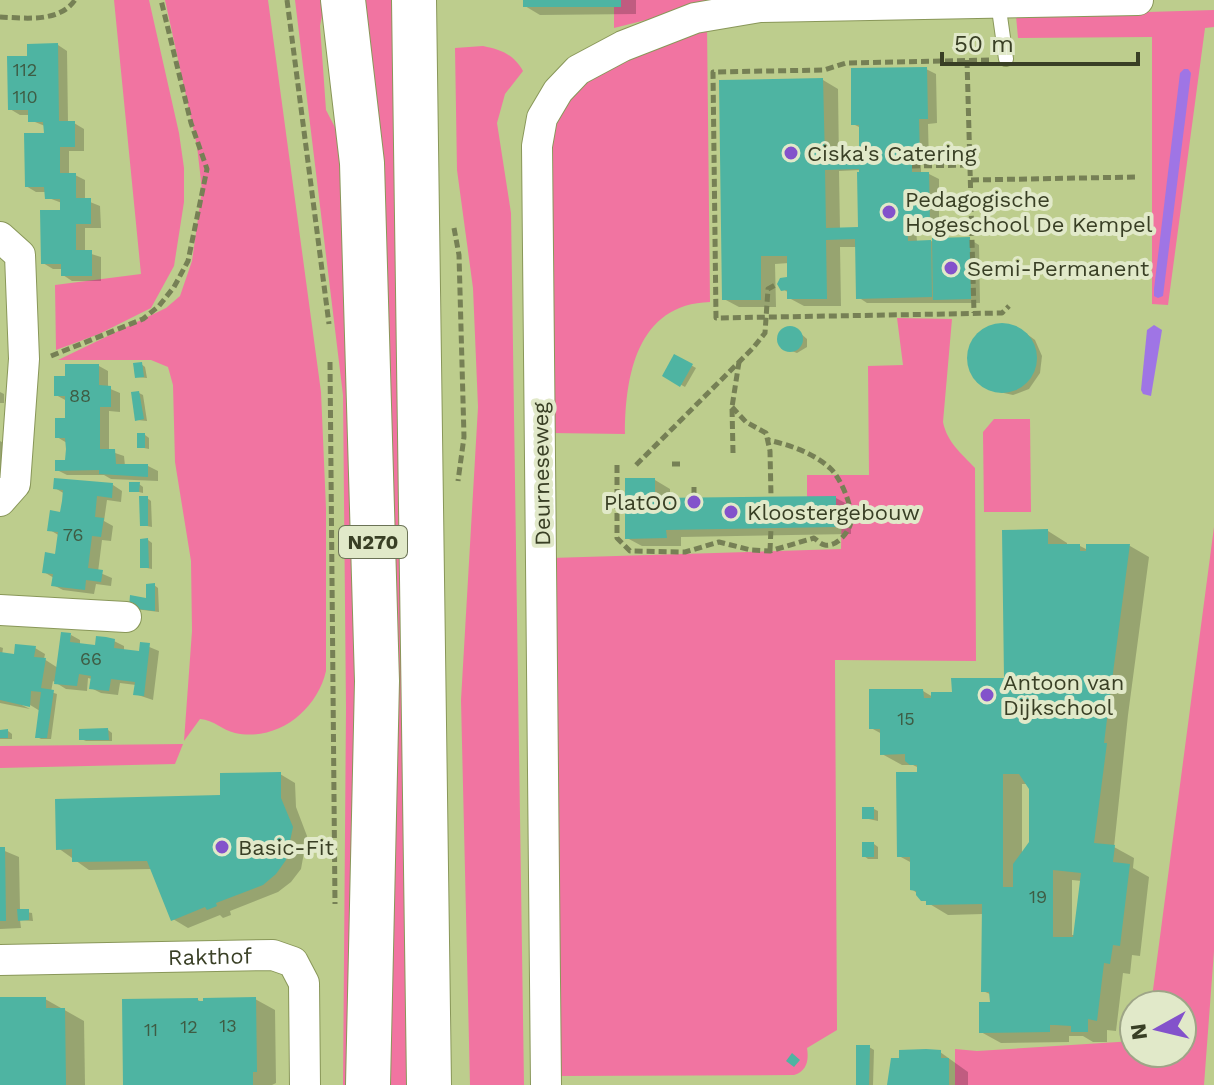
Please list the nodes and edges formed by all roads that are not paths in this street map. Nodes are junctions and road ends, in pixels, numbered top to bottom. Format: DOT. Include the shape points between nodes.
graph roads {
  1 [pos="343,0"];
  2 [pos="414,0"];
  3 [pos="1138,0"];
  4 [pos="998,2"];
  5 [pos="760,3"];
  6 [pos="1006,59"];
  7 [pos="0,237"];
  8 [pos="0,501"];
  9 [pos="0,610"];
  10 [pos="126,617"];
  11 [pos="0,960"];
  12 [pos="305,1085"];
  13 [pos="368,1085"];
  14 [pos="429,1085"];
  15 [pos="546,1085"];
  1 -- 13 [label="main road, N270" via="362,163 377,681"];
  2 -- 14 [label="main road, N270"];
  3 -- 4 [label="street, Deurneseweg"];
  4 -- 5 [label="street, Deurneseweg"];
  4 -- 6 [label="lane"];
  5 -- 15 [label="street, Deurneseweg" via="695,18 623,46 578,70 542,118 537,146"];
  7 -- 8 [label="street" via="20,255 24,359 15,484"];
  9 -- 10 [label="street"];
  11 -- 12 [label="street, Rakthof" via="273,955 293,962 304,983"];
}
